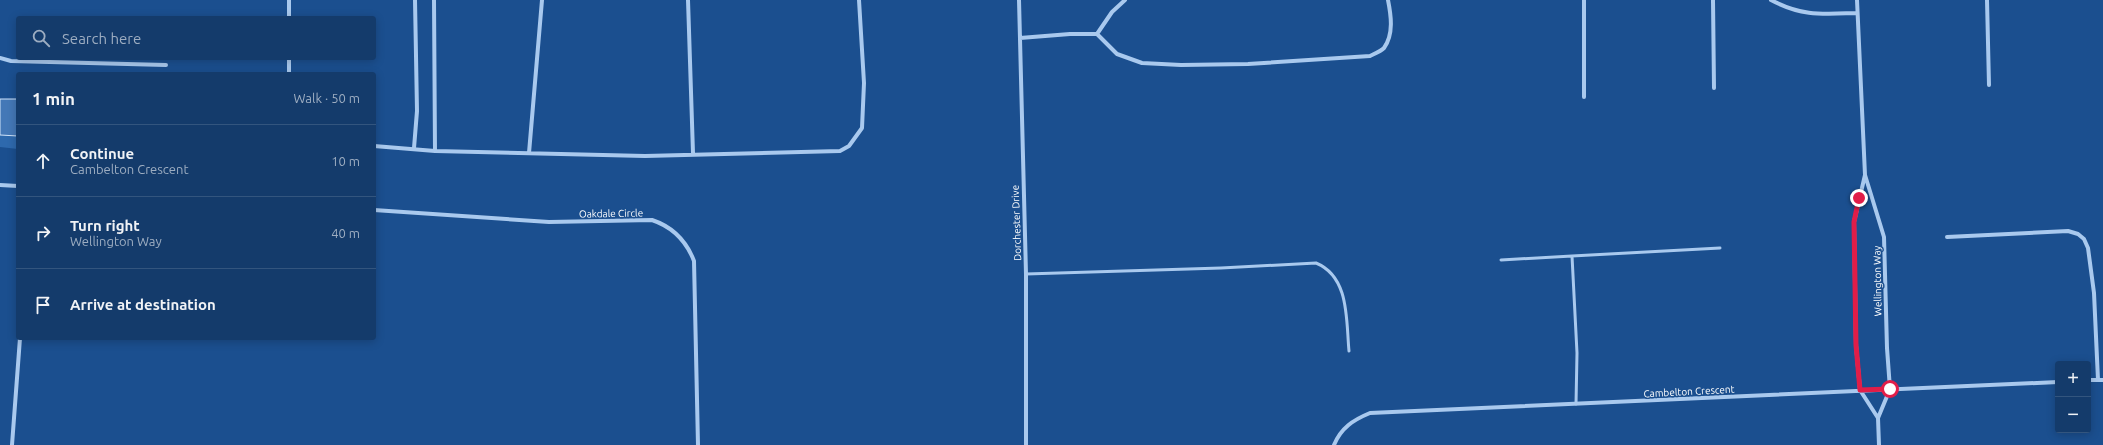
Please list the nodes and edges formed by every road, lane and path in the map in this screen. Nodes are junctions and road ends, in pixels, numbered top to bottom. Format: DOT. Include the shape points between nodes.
graph roads {
  1 [pos="289,0"];
  2 [pos="415,0"];
  3 [pos="434,0"];
  4 [pos="542,0"];
  5 [pos="688,0"];
  6 [pos="859,0"];
  7 [pos="1019,0"];
  8 [pos="1125,0"];
  9 [pos="1388,0"];
  10 [pos="1584,0"];
  11 [pos="1713,0"];
  12 [pos="1772,0"];
  13 [pos="1857,0"];
  14 [pos="1986,0"];
  15 [pos="1857,14"];
  16 [pos="289,16"];
  17 [pos="1097,34"];
  18 [pos="1020,38"];
  19 [pos="0,58"];
  20 [pos="289,60"];
  21 [pos="166,65"];
  22 [pos="289,72"];
  23 [pos="1989,85"];
  24 [pos="1714,88"];
  25 [pos="1584,97"];
  26 [pos="376,146"];
  27 [pos="414,148"];
  28 [pos="435,151"];
  29 [pos="529,153"];
  30 [pos="693,153"];
  31 [pos="1865,175"];
  32 [pos="0,185"];
  33 [pos="16,186"];
  34 [pos="376,210"];
  35 [pos="1947,237"];
  36 [pos="1720,248"];
  37 [pos="1572,256"];
  38 [pos="1501,260"];
  39 [pos="1026,274"];
  40 [pos="20,340"];
  41 [pos="1349,351"];
  42 [pos="2091,380"];
  43 [pos="2098,380"];
  44 [pos="2103,380"];
  45 [pos="2055,382"];
  46 [pos="1890,389"];
  47 [pos="1860,390"];
  48 [pos="1576,404"];
  49 [pos="1878,418"];
  50 [pos="12,445"];
  51 [pos="698,445"];
  52 [pos="1026,445"];
  53 [pos="1334,445"];
  54 [pos="1879,445"];
  1 -- 16 [label="street"];
  2 -- 27 [label="street" via="417,111"];
  3 -- 28 [label="street"];
  4 -- 29 [label="street"];
  5 -- 30 [label="street"];
  6 -- 30 [label="street" via="864,83 862,128 849,146 840,151"];
  7 -- 18 [label="street, Dorchester Drive"];
  8 -- 17 [label="street" via="1112,12"];
  9 -- 17 [label="street" via="1392,24 1388,39 1383,49 1370,56 1248,64 1142,63 1117,54"];
  10 -- 25 [label="street"];
  11 -- 24 [label="street"];
  12 -- 15 [label="street" via="1791,10 1811,15"];
  13 -- 15 [label="street, Wellington Way"];
  14 -- 23 [label="street"];
  15 -- 31 [label="street, Wellington Way"];
  17 -- 18 [label="street"];
  18 -- 39 [label="street, Dorchester Drive"];
  19 -- 21 [label="street" via="11,61"];
  20 -- 22 [label="street"];
  26 -- 27 [label="street"];
  27 -- 28 [label="street"];
  28 -- 29 [label="street"];
  29 -- 30 [label="street" via="645,156"];
  31 -- 46 [label="street, Wellington Way" via="1884,237"];
  31 -- 47 [label="street, Wellington Way" via="1854,222 1856,345"];
  32 -- 33 [label="street"];
  34 -- 51 [label="street, Oakdale Circle" via="549,222 652,220 667,226 686,245 694,261"];
  35 -- 43 [label="street" via="2068,231 2084,239 2088,248 2094,294"];
  36 -- 37 [label="lane"];
  37 -- 38 [label="lane"];
  37 -- 48 [label="lane" via="1577,353"];
  39 -- 41 [label="lane" via="1316,263 1333,273 1343,294"];
  39 -- 52 [label="street, Dorchester Drive"];
  40 -- 50 [label="street"];
  42 -- 43 [label="street"];
  43 -- 44 [label="street"];
  45 -- 46 [label="street, Cambelton Crescent"];
  46 -- 47 [label="street, Cambelton Crescent"];
  46 -- 49 [label="street"];
  47 -- 48 [label="street, Cambelton Crescent"];
  47 -- 49 [label="street"];
  48 -- 53 [label="street, Cambelton Crescent" via="1370,413 1347,426"];
  49 -- 54 [label="street"];
}
